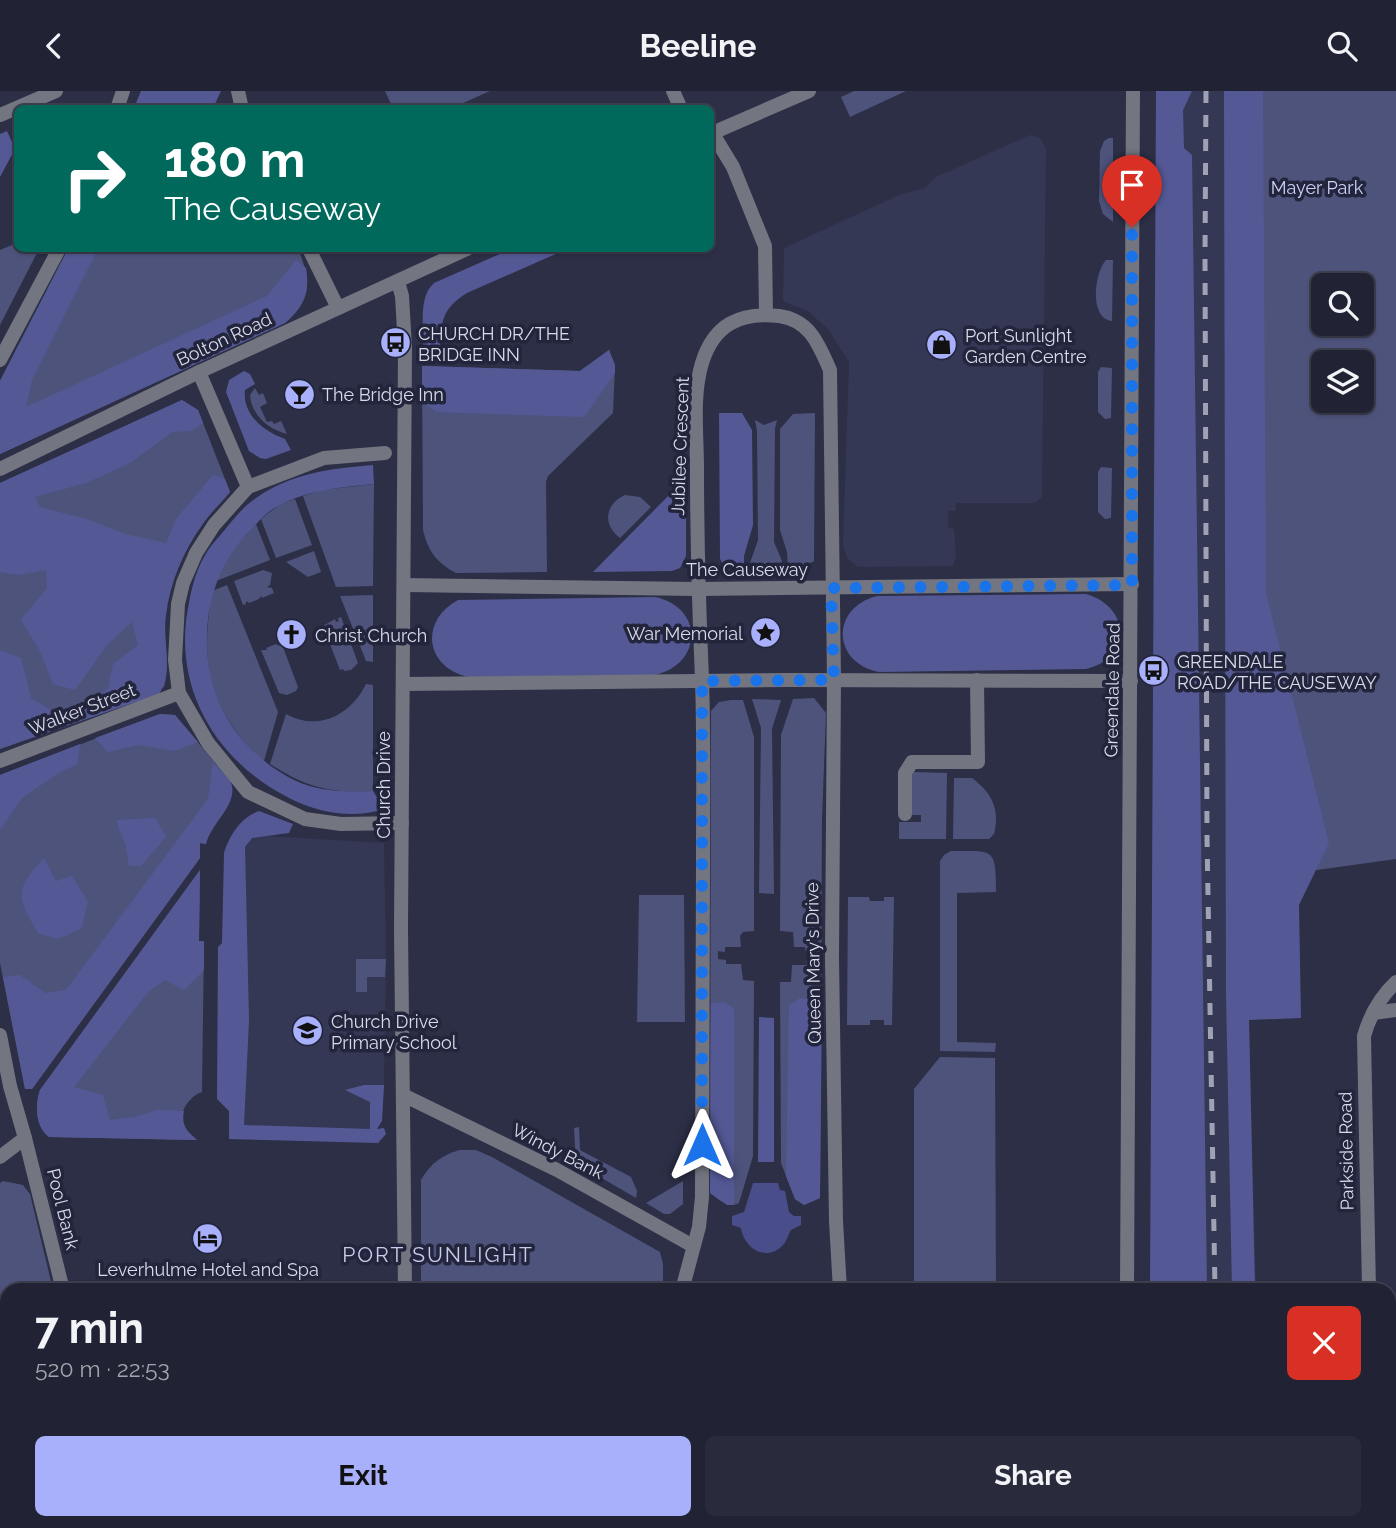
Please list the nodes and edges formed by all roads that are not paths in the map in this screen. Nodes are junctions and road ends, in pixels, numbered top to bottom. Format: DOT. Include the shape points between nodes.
graph roads {
  1 [pos="57,91"];
  2 [pos="809,91"];
  3 [pos="1133,91"];
  4 [pos="24,105"];
  5 [pos="714,133"];
  6 [pos="714,137"];
  7 [pos="57,252"];
  8 [pos="310,252"];
  9 [pos="461,252"];
  10 [pos="398,282"];
  11 [pos="338,308"];
  12 [pos="766,315"];
  13 [pos="0,360"];
  14 [pos="200,372"];
  15 [pos="385,453"];
  16 [pos="0,469"];
  17 [pos="248,487"];
  18 [pos="404,585"];
  19 [pos="1132,585"];
  20 [pos="831,588"];
  21 [pos="697,589"];
  22 [pos="833,637"];
  23 [pos="834,680"];
  24 [pos="977,680"];
  25 [pos="702,681"];
  26 [pos="1130,681"];
  27 [pos="403,684"];
  28 [pos="179,694"];
  29 [pos="0,761"];
  30 [pos="905,814"];
  31 [pos="402,824"];
  32 [pos="1396,982"];
  33 [pos="1396,1010"];
  34 [pos="1373,1013"];
  35 [pos="0,1035"];
  36 [pos="403,1095"];
  37 [pos="24,1138"];
  38 [pos="0,1157"];
  39 [pos="694,1246"];
  40 [pos="61,1283"];
  41 [pos="405,1283"];
  42 [pos="684,1283"];
  43 [pos="840,1283"];
  44 [pos="1127,1283"];
  45 [pos="1369,1283"];
  1 -- 4 [label="street"];
  2 -- 5 [label="street"];
  3 -- 19 [label="street, Greendale Road"];
  6 -- 12 [label="street" via="733,167 765,246"];
  7 -- 13 [label="street"];
  8 -- 11 [label="street"];
  9 -- 10 [label="street, Bolton Road"];
  10 -- 11 [label="street, Bolton Road"];
  10 -- 18 [label="street, Church Drive" via="405,348"];
  11 -- 14 [label="street, Bolton Road"];
  12 -- 20 [label="street, Jubilee Crescent" via="790,317 815,336 830,370"];
  12 -- 21 [label="street, Jubilee Crescent" via="741,317 724,327 703,362 696,414"];
  14 -- 16 [label="street, Bolton Road"];
  14 -- 17 [label="street"];
  15 -- 17 [label="street" via="324,458"];
  17 -- 28 [label="street" via="214,525 183,583 175,660"];
  18 -- 21 [label="street, The Causeway"];
  18 -- 27 [label="street, Church Drive"];
  19 -- 20 [label="street, The Causeway"];
  19 -- 26 [label="street, Greendale Road"];
  20 -- 21 [label="street, The Causeway"];
  20 -- 22 [label="street, Jubilee Crescent"];
  21 -- 25 [label="street, Jubilee Crescent"];
  22 -- 23 [label="street, Queen Mary's Drive"];
  23 -- 24 [label="street"];
  23 -- 25 [label="street"];
  23 -- 43 [label="street, Queen Mary's Drive" via="832,958"];
  24 -- 26 [label="street"];
  24 -- 30 [label="street" via="978,762 912,762 905,773"];
  25 -- 27 [label="street"];
  25 -- 39 [label="street, Jubilee Crescent" via="702,1197"];
  26 -- 44 [label="street, Greendale Road"];
  27 -- 31 [label="street, Church Drive"];
  28 -- 29 [label="street, Walker Street"];
  28 -- 31 [label="street" via="208,743 248,792 305,819"];
  31 -- 36 [label="street, Church Drive"];
  32 -- 34 [label="street, Parkside Road"];
  33 -- 34 [label="street"];
  34 -- 45 [label="street, Parkside Road" via="1364,1036 1363,1058"];
  35 -- 37 [label="street, Pool Bank"];
  36 -- 39 [label="street, Windy Bank" via="557,1170"];
  36 -- 41 [label="street, Church Drive"];
  37 -- 38 [label="street"];
  37 -- 40 [label="street, Pool Bank"];
  39 -- 42 [label="street, Jubilee Crescent"];
}
